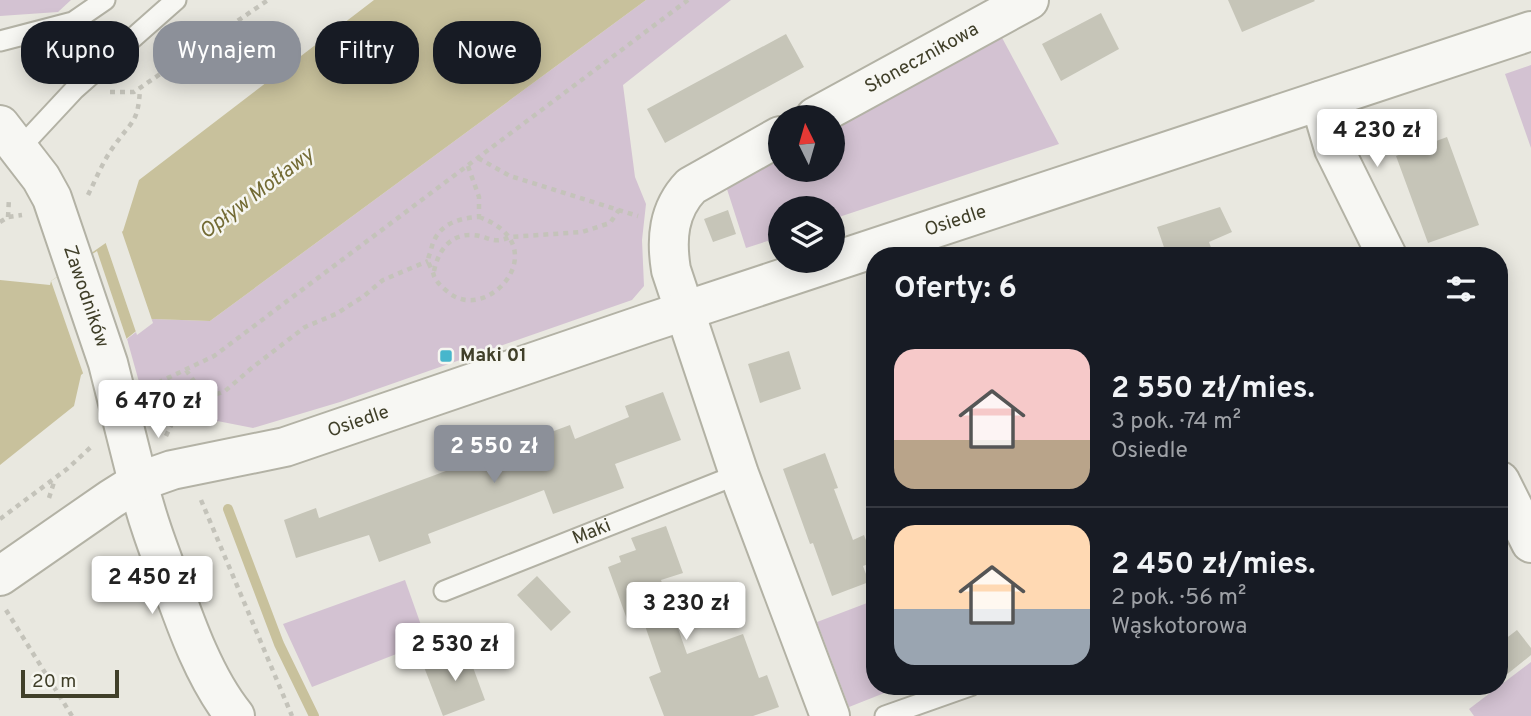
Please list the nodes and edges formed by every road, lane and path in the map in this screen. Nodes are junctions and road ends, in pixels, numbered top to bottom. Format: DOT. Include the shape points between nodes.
graph roads {
  1 [pos="105,0"];
  2 [pos="176,0"];
  3 [pos="268,0"];
  4 [pos="688,0"];
  5 [pos="1028,0"];
  6 [pos="1531,31"];
  7 [pos="0,41"];
  8 [pos="140,88"];
  9 [pos="74,90"];
  10 [pos="1320,101"];
  11 [pos="837,105"];
  12 [pos="10,137"];
  13 [pos="768,143"];
  14 [pos="478,159"];
  15 [pos="468,166"];
  16 [pos="83,205"];
  17 [pos="619,211"];
  18 [pos="479,217"];
  19 [pos="639,217"];
  20 [pos="510,237"];
  21 [pos="879,247"];
  22 [pos="1383,247"];
  23 [pos="866,251"];
  24 [pos="428,261"];
  25 [pos="433,272"];
  26 [pos="686,311"];
  27 [pos="186,370"];
  28 [pos="149,388"];
  29 [pos="153,413"];
  30 [pos="175,416"];
  31 [pos="219,425"];
  32 [pos="156,432"];
  33 [pos="96,438"];
  34 [pos="739,474"];
  35 [pos="138,482"];
  36 [pos="197,490"];
  37 [pos="1508,497"];
  38 [pos="0,519"];
  39 [pos="1531,543"];
  40 [pos="0,576"];
  41 [pos="444,591"];
  42 [pos="0,600"];
  43 [pos="944,695"];
  44 [pos="72,716"];
  45 [pos="235,716"];
  46 [pos="292,716"];
  47 [pos="830,716"];
  48 [pos="885,716"];
  1 -- 7 [label="lane" via="73,22"];
  2 -- 9 [label="lane"];
  3 -- 8 [label="path"];
  4 -- 14 [label="path"];
  5 -- 11 [label="street, Słonecznikowa"];
  6 -- 10 [label="street, Osiedle"];
  8 -- 9 [label="path" via="134,92"];
  8 -- 16 [label="path" via="139,111 111,150"];
  9 -- 12 [label="lane"];
  10 -- 21 [label="street, Osiedle"];
  10 -- 22 [label="street" via="1334,149"];
  12 -- 35 [label="street, Zawodników" via="52,198 108,363"];
  13 -- 26 [label="street" via="681,196 667,243"];
  14 -- 15 [label="path"];
  14 -- 17 [label="path" via="510,176"];
  15 -- 18 [label="path" via="479,197"];
  15 -- 27 [label="path" via="214,356"];
  17 -- 19 [label="path"];
  17 -- 20 [label="path" via="610,223 582,232"];
  18 -- 20 [label="path" via="497,223"];
  18 -- 24 [label="path" via="460,218 443,227 432,243"];
  20 -- 25 [label="path" via="500,242 473,235 459,237 436,257"];
  20 -- 25 [label="path" via="515,258 509,279 494,294 473,300 452,295"];
  23 -- 26 [label="street, Osiedle"];
  24 -- 25 [label="path"];
  24 -- 27 [label="path" via="383,280 336,314 305,327 226,391 208,392"];
  26 -- 34 [label="street"];
  26 -- 35 [label="street, Osiedle" via="285,447 173,470"];
  27 -- 28 [label="path"];
  29 -- 30 [label="path"];
  30 -- 31 [label="path"];
  30 -- 32 [label="path" via="165,438"];
  33 -- 38 [label="path" via="67,469"];
  34 -- 41 [label="lane, Maki"];
  34 -- 47 [label="street"];
  35 -- 40 [label="street, Osiedle"];
  35 -- 45 [label="street, Zawodników" via="189,633"];
  36 -- 46 [label="path"];
  37 -- 39 [label="street"];
  42 -- 44 [label="path"];
  43 -- 48 [label="lane"];
}
